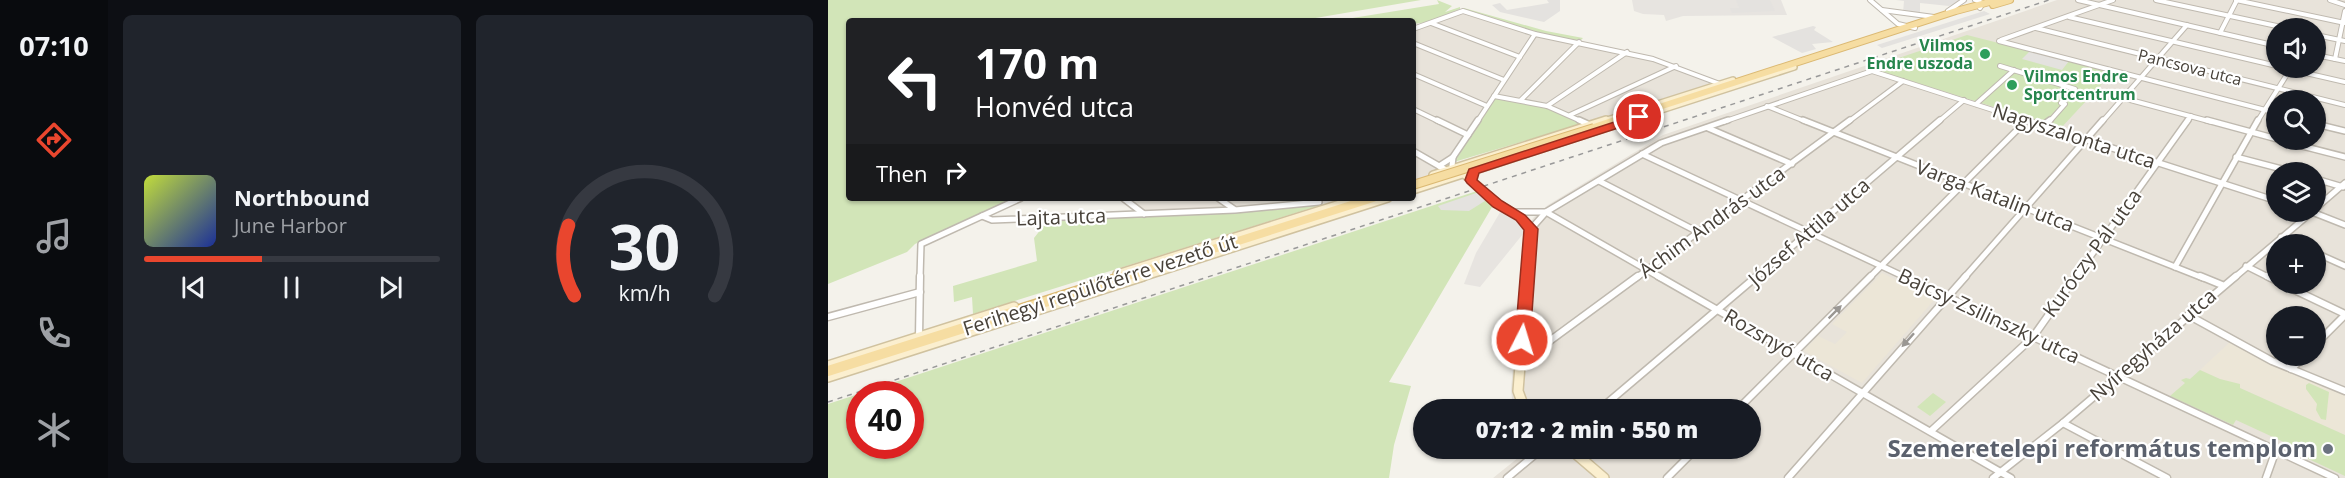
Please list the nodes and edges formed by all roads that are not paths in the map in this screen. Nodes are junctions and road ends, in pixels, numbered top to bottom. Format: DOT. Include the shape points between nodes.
graph roads {
  1 [pos="1870,0"];
  2 [pos="1964,0"];
  3 [pos="1975,0"];
  4 [pos="1997,0"];
  5 [pos="2010,0"];
  6 [pos="2078,0"];
  7 [pos="2113,0"];
  8 [pos="2156,0"];
  9 [pos="2236,0"];
  10 [pos="2331,0"];
  11 [pos="2097,5"];
  12 [pos="2345,5"];
  13 [pos="1982,6"];
  14 [pos="1882,10"];
  15 [pos="1461,11"];
  16 [pos="2345,11"];
  17 [pos="2228,16"];
  18 [pos="2069,17"];
  19 [pos="1892,19"];
  20 [pos="1431,23"];
  21 [pos="2344,23"];
  22 [pos="2266,24"];
  23 [pos="2187,25"];
  24 [pos="1416,28"];
  25 [pos="1912,28"];
  26 [pos="2036,28"];
  27 [pos="2220,33"];
  28 [pos="1534,34"];
  29 [pos="1884,35"];
  30 [pos="2326,37"];
  31 [pos="2339,40"];
  32 [pos="2345,41"];
  33 [pos="1579,42"];
  34 [pos="2173,42"];
  35 [pos="2266,43"];
  36 [pos="1416,44"];
  37 [pos="1627,52"];
  38 [pos="1520,57"];
  39 [pos="2326,57"];
  40 [pos="2158,58"];
  41 [pos="2335,59"];
  42 [pos="2345,61"];
  43 [pos="2266,63"];
  44 [pos="1676,66"];
  45 [pos="1792,66"];
  46 [pos="2000,66"];
  47 [pos="2014,70"];
  48 [pos="1872,71"];
  49 [pos="1416,75"];
  50 [pos="2326,77"];
  51 [pos="2140,78"];
  52 [pos="2284,78"];
  53 [pos="1504,80"];
  54 [pos="1903,81"];
  55 [pos="2345,82"];
  56 [pos="1720,84"];
  57 [pos="2277,88"];
  58 [pos="1494,96"];
  59 [pos="2123,98"];
  60 [pos="1521,100"];
  61 [pos="1964,100"];
  62 [pos="1976,104"];
  63 [pos="2345,105"];
  64 [pos="1487,106"];
  65 [pos="1547,106"];
  66 [pos="1767,106"];
  67 [pos="1416,110"];
  68 [pos="2265,110"];
  69 [pos="1570,115"];
  70 [pos="2191,116"];
  71 [pos="2027,120"];
  72 [pos="2043,125"];
  73 [pos="2326,126"];
  74 [pos="1592,127"];
  75 [pos="1707,127"];
  76 [pos="2345,131"];
  77 [pos="1834,132"];
  78 [pos="2250,132"];
  79 [pos="1468,135"];
  80 [pos="2266,136"];
  81 [pos="2085,139"];
  82 [pos="2317,150"];
  83 [pos="1416,152"];
  84 [pos="1642,154"];
  85 [pos="1453,157"];
  86 [pos="1895,157"];
  87 [pos="2236,157"];
  88 [pos="2345,158"];
  89 [pos="1430,159"];
  90 [pos="2157,163"];
  91 [pos="1792,164"];
  92 [pos="2266,165"];
  93 [pos="1447,166"];
  94 [pos="1464,178"];
  95 [pos="1599,181"];
  96 [pos="2326,181"];
  97 [pos="1416,182"];
  98 [pos="1416,182"];
  99 [pos="2221,182"];
  100 [pos="1964,184"];
  101 [pos="2344,185"];
  102 [pos="1416,189"];
  103 [pos="2266,197"];
  104 [pos="1741,200"];
  105 [pos="2326,200"];
  106 [pos="1014,201"];
  107 [pos="1127,201"];
  108 [pos="1222,201"];
  109 [pos="1317,201"];
  110 [pos="1343,201"];
  111 [pos="1364,201"];
  112 [pos="1379,201"];
  113 [pos="1322,205"];
  114 [pos="2025,207"];
  115 [pos="1235,210"];
  116 [pos="1511,211"];
  117 [pos="1546,212"];
  118 [pos="1144,214"];
  119 [pos="982,216"];
  120 [pos="2326,218"];
  121 [pos="2299,222"];
  122 [pos="2345,225"];
  123 [pos="1531,229"];
  124 [pos="1698,232"];
  125 [pos="1809,232"];
  126 [pos="2285,234"];
  127 [pos="2103,238"];
  128 [pos="2266,249"];
  129 [pos="2326,257"];
  130 [pos="1881,266"];
  131 [pos="2246,266"];
  132 [pos="2345,266"];
  133 [pos="2175,267"];
  134 [pos="1646,270"];
  135 [pos="2266,276"];
  136 [pos="2222,285"];
  137 [pos="920,292"];
  138 [pos="2302,294"];
  139 [pos="1947,297"];
  140 [pos="1718,310"];
  141 [pos="2188,315"];
  142 [pos="2345,315"];
  143 [pos="828,318"];
  144 [pos="2326,334"];
  145 [pos="918,337"];
  146 [pos="2033,337"];
  147 [pos="1794,354"];
  148 [pos="1521,362"];
  149 [pos="828,366"];
  150 [pos="2294,366"];
  151 [pos="2291,369"];
  152 [pos="828,371"];
  153 [pos="2117,376"];
  154 [pos="828,377"];
  155 [pos="2345,391"];
  156 [pos="1862,392"];
  157 [pos="1520,399"];
  158 [pos="1612,399"];
  159 [pos="1748,399"];
  160 [pos="2063,423"];
  161 [pos="1931,431"];
  162 [pos="2276,450"];
  163 [pos="1530,459"];
  164 [pos="1582,459"];
  165 [pos="1686,459"];
  166 [pos="2000,472"];
  167 [pos="1507,478"];
  168 [pos="1604,478"];
  169 [pos="1667,478"];
  170 [pos="1788,478"];
  171 [pos="1993,478"];
  172 [pos="2011,478"];
  173 [pos="2167,478"];
  174 [pos="2266,478"];
  175 [pos="2336,478"];
  1 -- 14 [label="street"];
  2 -- 14 [label="street" via="1935,16"];
  3 -- 13 [label="street"];
  4 -- 13 [label="main road"];
  5 -- 13 [label="main road"];
  6 -- 11 [label="street"];
  7 -- 11 [label="street"];
  8 -- 17 [label="street"];
  9 -- 17 [label="street"];
  9 -- 21 [label="street"];
  10 -- 12 [label="street"];
  11 -- 18 [label="street"];
  11 -- 23 [label="street"];
  13 -- 25 [label="main road"];
  14 -- 19 [label="street"];
  15 -- 20 [label="street"];
  15 -- 28 [label="street"];
  16 -- 21 [label="street"];
  17 -- 22 [label="street"];
  17 -- 27 [label="street"];
  18 -- 26 [label="street"];
  18 -- 34 [label="street"];
  19 -- 25 [label="street"];
  19 -- 29 [label="street" via="1891,28"];
  20 -- 24 [label="street"];
  20 -- 38 [label="street"];
  21 -- 31 [label="street"];
  23 -- 27 [label="street"];
  23 -- 34 [label="street"];
  25 -- 29 [label="main road"];
  25 -- 45 [label="main road"];
  26 -- 40 [label="street, Pancsova utca"];
  26 -- 51 [label="street" via="1999,41"];
  27 -- 35 [label="street"];
  28 -- 33 [label="street"];
  28 -- 38 [label="street"];
  29 -- 45 [label="main road"];
  30 -- 31 [label="street"];
  31 -- 32 [label="street"];
  31 -- 41 [label="street"];
  33 -- 37 [label="street"];
  33 -- 60 [label="street"];
  34 -- 40 [label="street"];
  34 -- 43 [label="street"];
  36 -- 53 [label="street"];
  37 -- 44 [label="street"];
  37 -- 65 [label="street"];
  38 -- 53 [label="street"];
  39 -- 41 [label="street"];
  40 -- 51 [label="street"];
  40 -- 57 [label="street, Pancsova utca"];
  41 -- 42 [label="street"];
  44 -- 56 [label="street"];
  44 -- 69 [label="street"];
  45 -- 56 [label="street"];
  45 -- 74 [label="main road"];
  45 -- 94 [label="street" via="1474,171"];
  46 -- 47 [label="street"];
  47 -- 62 [label="street"];
  47 -- 72 [label="street" via="2074,88 2061,103 2065,104"];
  48 -- 54 [label="street, Nagyszalonta utca"];
  48 -- 66 [label="street"];
  49 -- 64 [label="street"];
  50 -- 55 [label="street"];
  51 -- 59 [label="street"];
  51 -- 68 [label="street"];
  52 -- 57 [label="street"];
  53 -- 58 [label="street"];
  54 -- 61 [label="street, Nagyszalonta utca"];
  54 -- 77 [label="street, Áchim András utca"];
  56 -- 74 [label="street"];
  57 -- 63 [label="street, Pancsova utca"];
  57 -- 68 [label="street"];
  58 -- 60 [label="street"];
  58 -- 64 [label="street"];
  59 -- 70 [label="street"];
  59 -- 81 [label="street"];
  60 -- 65 [label="street"];
  61 -- 62 [label="street, Nagyszalonta utca"];
  61 -- 86 [label="street, József Attila utca"];
  62 -- 71 [label="street, Nagyszalonta utca"];
  64 -- 79 [label="street"];
  65 -- 69 [label="street"];
  66 -- 75 [label="street"];
  66 -- 77 [label="street, Varga Katalin utca"];
  67 -- 79 [label="street"];
  68 -- 78 [label="street"];
  69 -- 74 [label="street"];
  70 -- 78 [label="street"];
  70 -- 90 [label="street, Kuróczy Pál utca"];
  71 -- 72 [label="street, Nagyszalonta utca"];
  71 -- 100 [label="street"];
  72 -- 81 [label="street, Nagyszalonta utca"];
  73 -- 76 [label="street"];
  74 -- 93 [label="street"];
  74 -- 97 [label="main road, bridge"];
  75 -- 84 [label="street"];
  75 -- 91 [label="street"];
  77 -- 86 [label="street, Varga Katalin utca"];
  77 -- 91 [label="street, Áchim András utca"];
  78 -- 80 [label="street"];
  78 -- 87 [label="street"];
  79 -- 85 [label="street"];
  81 -- 90 [label="street, Nagyszalonta utca"];
  81 -- 114 [label="street"];
  82 -- 88 [label="street"];
  83 -- 89 [label="street"];
  84 -- 95 [label="street"];
  84 -- 104 [label="street, Bajcsy-Zsilinszky utca"];
  85 -- 93 [label="street"];
  85 -- 93 [label="street"];
  86 -- 100 [label="street, Varga Katalin utca"];
  86 -- 125 [label="street, József Attila utca"];
  87 -- 92 [label="street"];
  87 -- 99 [label="street"];
  89 -- 93 [label="street"];
  90 -- 99 [label="street, Nagyszalonta utca"];
  90 -- 127 [label="street, Kuróczy Pál utca"];
  91 -- 104 [label="street, Áchim András utca"];
  93 -- 94 [label="street"];
  93 -- 98 [label="street"];
  94 -- 102 [label="street"];
  94 -- 116 [label="street"];
  95 -- 117 [label="street"];
  95 -- 124 [label="street"];
  96 -- 101 [label="street"];
  99 -- 103 [label="street, Nagyszalonta utca"];
  99 -- 133 [label="street"];
  100 -- 114 [label="street, Varga Katalin utca"];
  100 -- 130 [label="street"];
  101 -- 105 [label="street"];
  104 -- 124 [label="street, Áchim András utca"];
  104 -- 125 [label="street, Bajcsy-Zsilinszky utca"];
  106 -- 119 [label="street"];
  107 -- 118 [label="street"];
  108 -- 115 [label="street"];
  109 -- 113 [label="street"];
  110 -- 113 [label="street"];
  111 -- 152 [label="main road, Ferihegyi repülőtérre vezető út"];
  112 -- 154 [label="street"];
  113 -- 115 [label="street, Lajta utca"];
  113 -- 145 [label="street"];
  114 -- 127 [label="street, Varga Katalin utca"];
  114 -- 139 [label="street"];
  115 -- 118 [label="street, Lajta utca"];
  116 -- 117 [label="street"];
  116 -- 123 [label="street"];
  117 -- 123 [label="street"];
  117 -- 134 [label="street, Rozsnyó utca"];
  118 -- 119 [label="street, Lajta utca" via="992,220"];
  119 -- 137 [label="street" via="921,244"];
  120 -- 122 [label="street"];
  121 -- 126 [label="street, Nyíregyháza utca"];
  123 -- 148 [label="street"];
  124 -- 134 [label="street, Áchim András utca"];
  125 -- 130 [label="street, Bajcsy-Zsilinszky utca"];
  125 -- 140 [label="street, József Attila utca"];
  127 -- 133 [label="street, Varga Katalin utca"];
  127 -- 146 [label="street, Kuróczy Pál utca"];
  128 -- 131 [label="street, Nyíregyháza utca"];
  129 -- 132 [label="street"];
  130 -- 139 [label="street, Bajcsy-Zsilinszky utca"];
  147 -- 130 [label="street, one-way"];
  131 -- 135 [label="street"];
  131 -- 136 [label="street, Nyíregyháza utca"];
  133 -- 136 [label="street, Varga Katalin utca"];
  134 -- 140 [label="street, Rozsnyó utca"];
  134 -- 148 [label="street, Áchim András utca"];
  136 -- 141 [label="street, Nyíregyháza utca"];
  137 -- 143 [label="street"];
  137 -- 145 [label="street"];
  138 -- 142 [label="street"];
  139 -- 146 [label="street, Bajcsy-Zsilinszky utca"];
  139 -- 156 [label="street, one-way"];
  140 -- 147 [label="street, Rozsnyó utca"];
  140 -- 158 [label="street, József Attila utca"];
  141 -- 151 [label="street"];
  141 -- 153 [label="street, Nyíregyháza utca"];
  142 -- 144 [label="street"];
  145 -- 149 [label="street"];
  146 -- 153 [label="street, Bajcsy-Zsilinszky utca"];
  146 -- 161 [label="street, Kuróczy Pál utca"];
  147 -- 156 [label="street, Rozsnyó utca"];
  147 -- 159 [label="street"];
  148 -- 157 [label="street"];
  150 -- 151 [label="street"];
  151 -- 155 [label="street"];
  153 -- 160 [label="street, Nyíregyháza utca"];
  153 -- 162 [label="street, Bajcsy-Zsilinszky utca"];
  156 -- 161 [label="street, Rozsnyó utca"];
  156 -- 170 [label="street"];
  160 -- 166 [label="street, Nyíregyháza utca"];
  160 -- 173 [label="street"];
  161 -- 166 [label="street, Rozsnyó utca"];
  162 -- 174 [label="street"];
  162 -- 175 [label="street, Bajcsy-Zsilinszky utca"];
  163 -- 167 [label="street"];
  164 -- 168 [label="street"];
  165 -- 169 [label="street"];
  166 -- 171 [label="street, Nyíregyháza utca"];
  166 -- 172 [label="street, Rozsnyó utca"];
}
